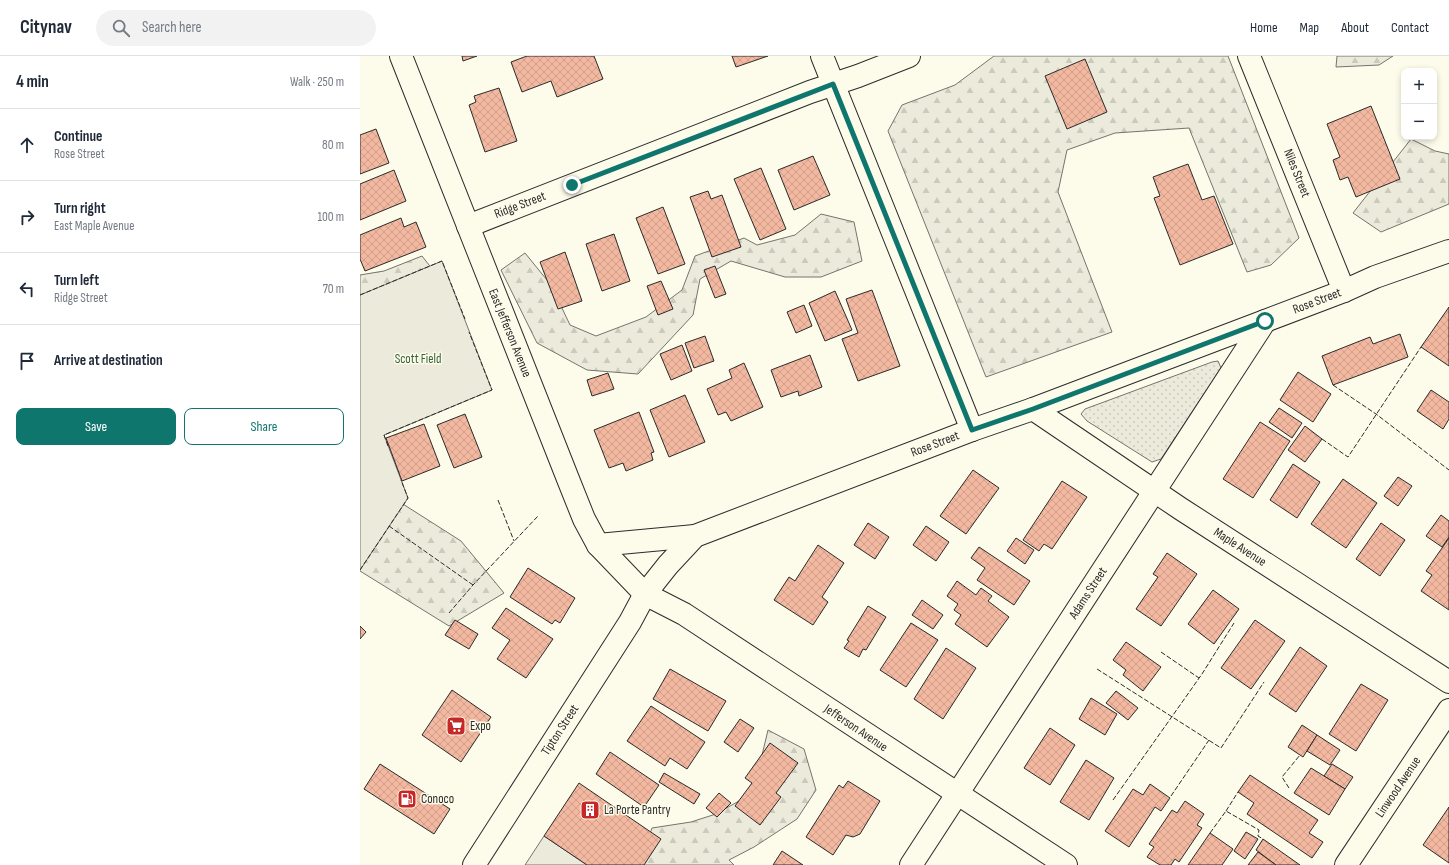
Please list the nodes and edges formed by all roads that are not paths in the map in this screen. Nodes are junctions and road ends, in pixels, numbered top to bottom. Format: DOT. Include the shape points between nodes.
graph roads {
  1 [pos="401,56"];
  2 [pos="822,56"];
  3 [pos="909,56"];
  4 [pos="1249,56"];
  5 [pos="833,84"];
  6 [pos="468,226"];
  7 [pos="1449,251"];
  8 [pos="1344,290"];
  9 [pos="1265,321"];
  10 [pos="1033,409"];
  11 [pos="972,430"];
  12 [pos="1156,491"];
  13 [pos="695,536"];
  14 [pos="598,545"];
  15 [pos="645,594"];
  16 [pos="1449,682"];
  17 [pos="1449,710"];
  18 [pos="957,793"];
  19 [pos="474,865"];
  20 [pos="911,865"];
  21 [pos="1066,865"];
  22 [pos="1346,865"];
  1 -- 6 [label="street, East Jefferson Avenue"];
  2 -- 5 [label="street"];
  3 -- 5 [label="street, Ridge Street"];
  4 -- 8 [label="street, Niles Street"];
  5 -- 6 [label="street, Ridge Street"];
  5 -- 11 [label="street"];
  6 -- 14 [label="street, East Jefferson Avenue" via="584,519"];
  7 -- 8 [label="street, Rose Street"];
  8 -- 9 [label="street, Rose Street"];
  9 -- 10 [label="street, Rose Street"];
  9 -- 12 [label="street, Adams Street"];
  10 -- 11 [label="street, Rose Street"];
  10 -- 12 [label="street, Maple Avenue"];
  11 -- 13 [label="street, Rose Street"];
  12 -- 16 [label="street, Maple Avenue"];
  12 -- 18 [label="street, Adams Street"];
  13 -- 14 [label="street"];
  13 -- 15 [label="street, Rose Street"];
  14 -- 15 [label="street, East Jefferson Avenue"];
  15 -- 18 [label="street, Jefferson Avenue" via="684,614"];
  15 -- 19 [label="street, Tipton Street" via="630,622"];
  17 -- 22 [label="street, Linwood Avenue"];
  18 -- 20 [label="street, Adams Street"];
  18 -- 21 [label="street, Jefferson Avenue"];
}
